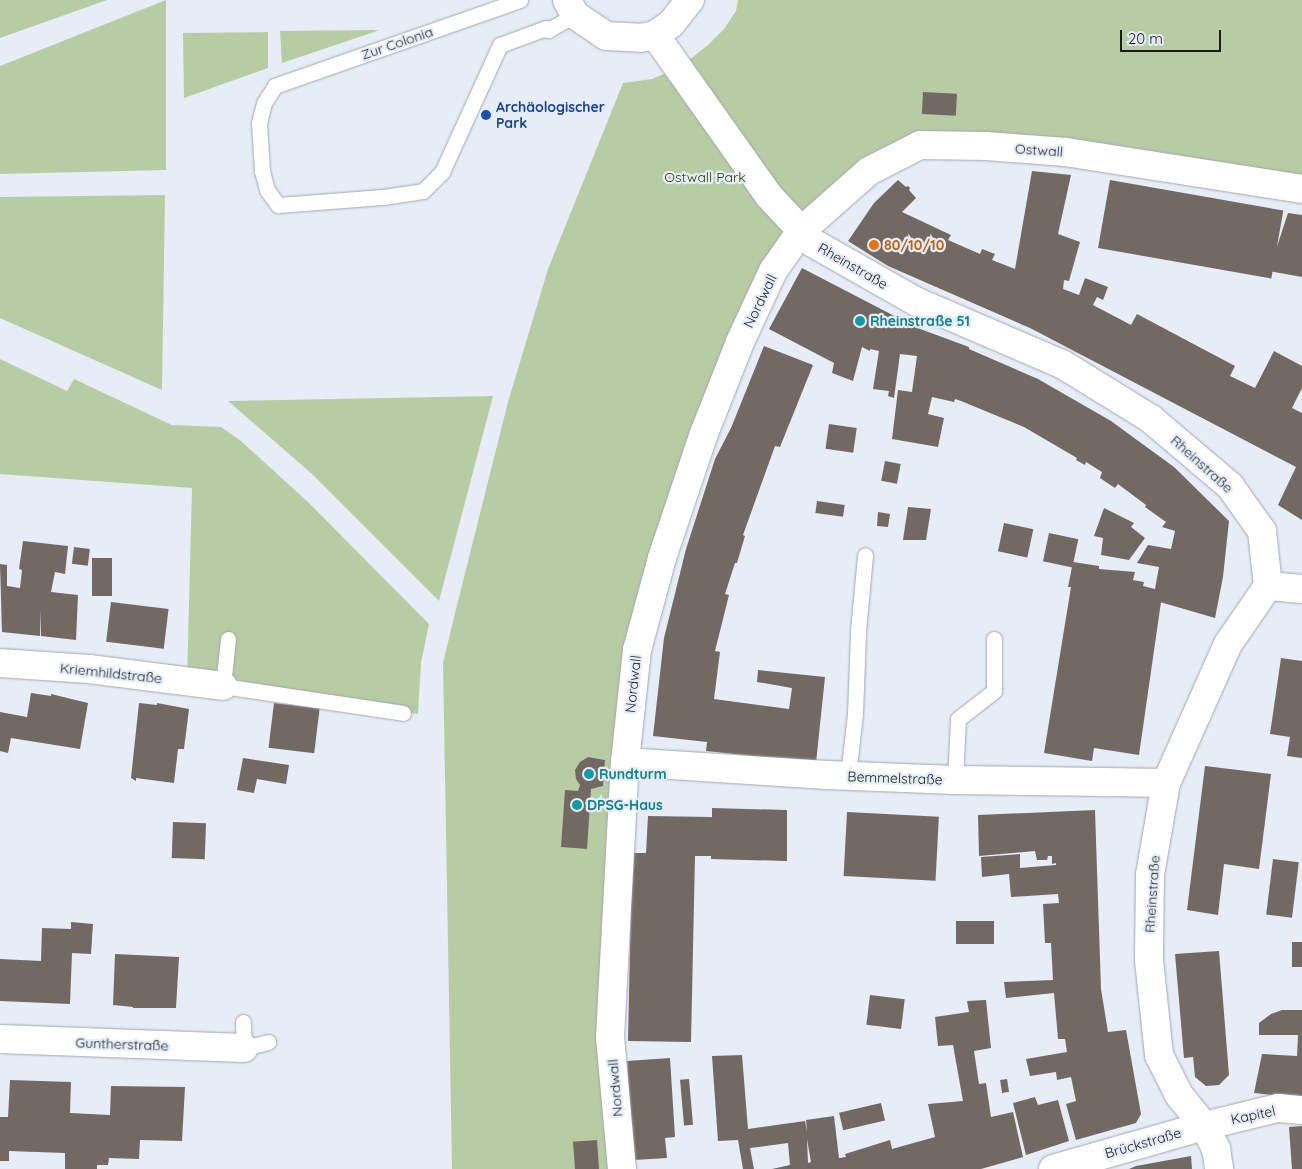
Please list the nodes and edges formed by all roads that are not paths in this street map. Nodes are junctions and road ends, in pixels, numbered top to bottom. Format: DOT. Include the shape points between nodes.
graph roads {
  1 [pos="520,0"];
  2 [pos="690,0"];
  3 [pos="571,8"];
  4 [pos="655,35"];
  5 [pos="1302,189"];
  6 [pos="801,231"];
  7 [pos="865,555"];
  8 [pos="1268,586"];
  9 [pos="1302,589"];
  10 [pos="228,639"];
  11 [pos="994,639"];
  12 [pos="0,663"];
  13 [pos="223,686"];
  14 [pos="403,713"];
  15 [pos="625,762"];
  16 [pos="848,776"];
  17 [pos="954,780"];
  18 [pos="1166,783"];
  19 [pos="252,1037"];
  20 [pos="0,1039"];
  21 [pos="1302,1110"];
  22 [pos="1204,1126"];
  23 [pos="622,1169"];
  24 [pos="1053,1169"];
  25 [pos="1219,1169"];
  1 -- 3 [label="lane, Zur Colonia" via="275,86 264,103 260,123 266,190 278,205 383,197 423,190 442,172 500,45 546,28 548,30"];
  2 -- 4 [label="street" via="671,24"];
  3 -- 4 [label="street" via="606,36 640,38"];
  4 -- 6 [label="street, Rheinstraße" via="769,196"];
  5 -- 6 [label="street, Ostwall" via="1066,152 920,145 869,171"];
  6 -- 8 [label="street, Rheinstraße" via="814,243 917,302 1062,364 1151,418 1230,486 1262,531"];
  6 -- 15 [label="street, Nordwall" via="773,271 740,342 662,558 637,650"];
  7 -- 16 [label="lane"];
  8 -- 9 [label="street"];
  8 -- 18 [label="street, Rheinstraße" via="1228,644"];
  10 -- 13 [label="lane"];
  11 -- 17 [label="lane" via="994,691 958,719"];
  12 -- 13 [label="street, Kriemhildstraße" via="89,669"];
  13 -- 14 [label="lane"];
  15 -- 16 [label="street, Bemmelstraße"];
  15 -- 23 [label="street, Nordwall" via="610,1037"];
  16 -- 17 [label="street, Bemmelstraße"];
  17 -- 18 [label="street, Bemmelstraße"];
  18 -- 22 [label="street, Rheinstraße" via="1150,875 1149,960 1158,1046 1159,1055 1179,1095"];
  19 -- 20 [label="street, Guntherstraße"];
  21 -- 22 [label="street, Kapitel" via="1278,1108"];
  22 -- 24 [label="street, Brückstraße"];
  22 -- 25 [label="street, Rheinstraße" via="1216,1149"];
}
